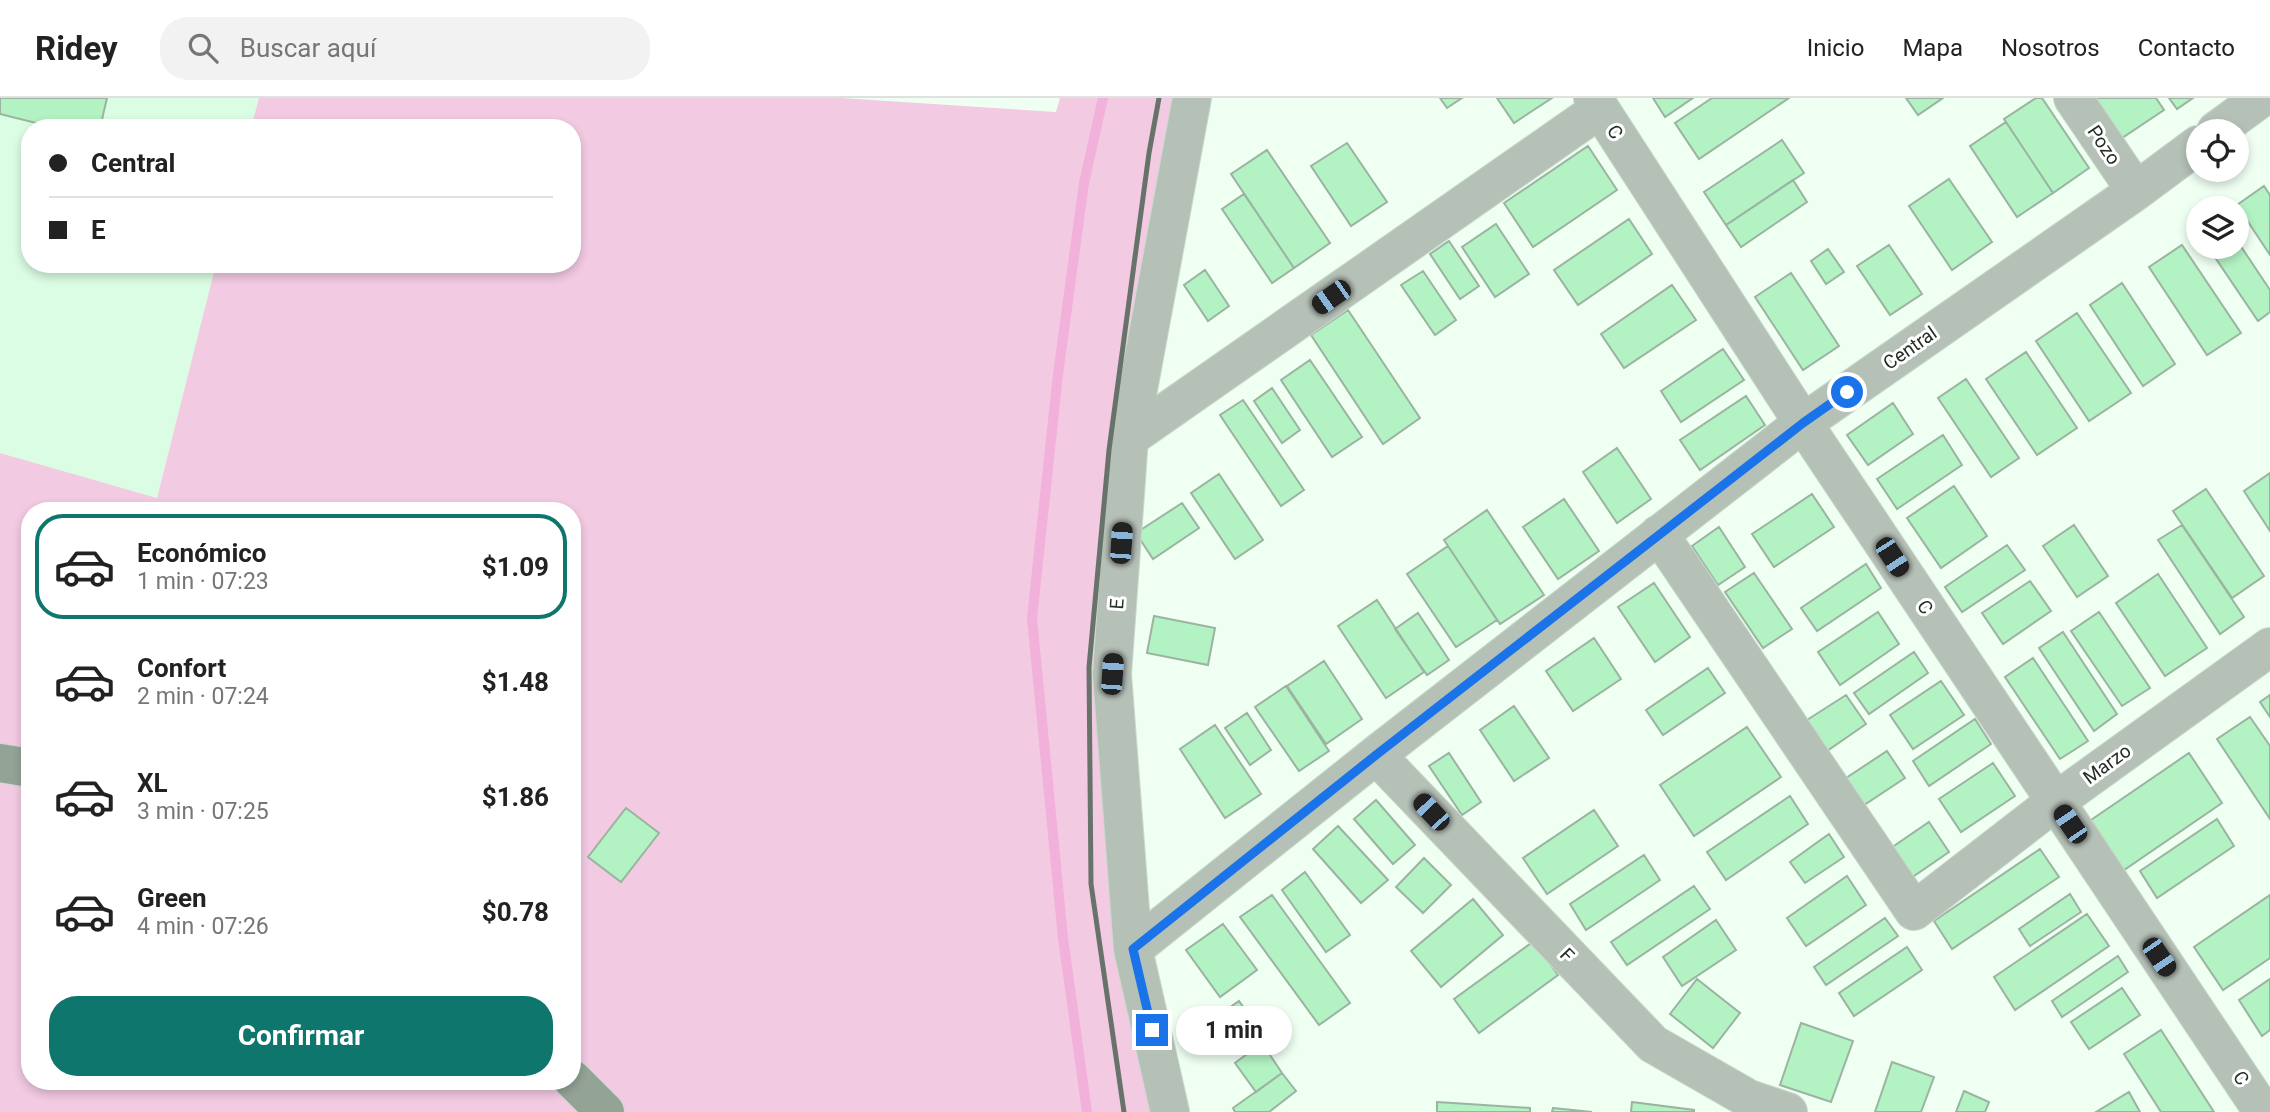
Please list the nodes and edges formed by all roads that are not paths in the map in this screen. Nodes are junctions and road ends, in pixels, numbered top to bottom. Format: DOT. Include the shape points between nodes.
graph roads {
  1 [pos="1192,98"];
  2 [pos="2073,98"];
  3 [pos="2261,98"];
  4 [pos="1596,103"];
  5 [pos="2232,119"];
  6 [pos="2186,154"];
  7 [pos="2136,191"];
  8 [pos="1803,423"];
  9 [pos="1129,438"];
  10 [pos="1660,534"];
  11 [pos="2270,647"];
  12 [pos="1376,755"];
  13 [pos="0,763"];
  14 [pos="21,766"];
  15 [pos="2055,802"];
  16 [pos="1133,949"];
  17 [pos="581,1088"];
  18 [pos="605,1112"];
  19 [pos="1170,1112"];
  20 [pos="1788,1112"];
  21 [pos="2263,1112"];
  1 -- 9 [label="street, E"];
  2 -- 7 [label="street, Pozo"];
  3 -- 5 [label="street"];
  4 -- 8 [label="street, C"];
  4 -- 9 [label="street"];
  6 -- 7 [label="street, Central"];
  7 -- 8 [label="street, Central"];
  8 -- 10 [label="street, Central"];
  8 -- 15 [label="street, C"];
  9 -- 16 [label="street, E" via="1112,674"];
  10 -- 12 [label="street, Central"];
  10 -- 15 [label="street, Marzo" via="1914,911"];
  11 -- 15 [label="street, Marzo"];
  12 -- 16 [label="street, Central"];
  12 -- 20 [label="street, F" via="1653,1044 1749,1099"];
  13 -- 14 [label="main road"];
  15 -- 21 [label="street, C"];
  16 -- 19 [label="street, E"];
  17 -- 18 [label="main road"];
}
